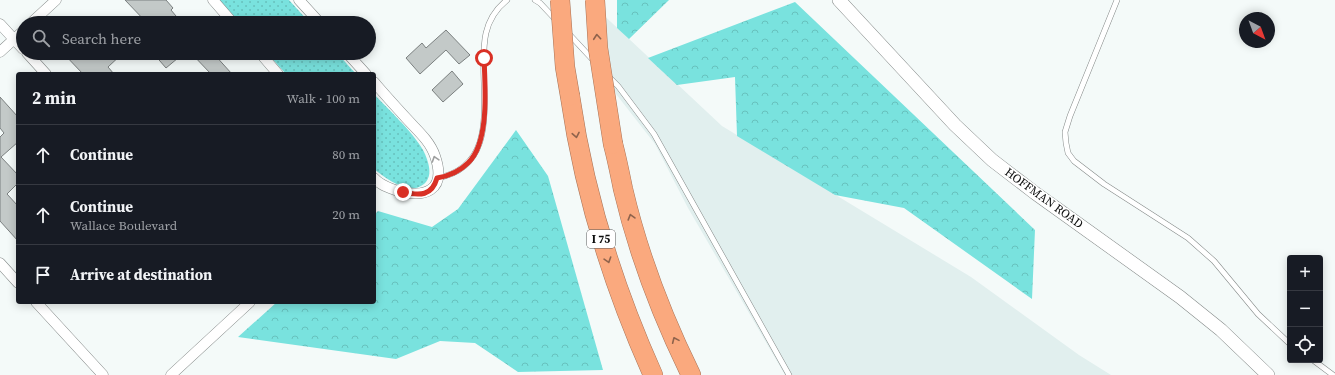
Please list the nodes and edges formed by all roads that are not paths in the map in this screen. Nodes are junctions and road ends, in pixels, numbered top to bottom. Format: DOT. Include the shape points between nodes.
graph roads {
  1 [pos="56,0"];
  2 [pos="213,0"];
  3 [pos="299,0"];
  4 [pos="507,0"];
  5 [pos="535,0"];
  6 [pos="560,0"];
  7 [pos="595,0"];
  8 [pos="839,0"];
  9 [pos="1117,0"];
  10 [pos="39,16"];
  11 [pos="227,16"];
  12 [pos="314,16"];
  13 [pos="0,24"];
  14 [pos="14,39"];
  15 [pos="0,52"];
  16 [pos="33,60"];
  17 [pos="266,60"];
  18 [pos="353,60"];
  19 [pos="44,72"];
  20 [pos="276,72"];
  21 [pos="364,72"];
  22 [pos="376,84"];
  23 [pos="437,178"];
  24 [pos="376,182"];
  25 [pos="0,263"];
  26 [pos="16,281"];
  27 [pos="38,304"];
  28 [pos="248,304"];
  29 [pos="1287,341"];
  30 [pos="1317,363"];
  31 [pos="103,375"];
  32 [pos="172,375"];
  33 [pos="653,375"];
  34 [pos="691,375"];
  35 [pos="789,375"];
  36 [pos="1268,375"];
  37 [pos="1333,375"];
  1 -- 10 [label="street"];
  2 -- 11 [label="street"];
  3 -- 12 [label="street"];
  4 -- 23 [label="lane" via="495,13 486,33 485,104 478,146 463,167 452,174"];
  5 -- 35 [label="lane" via="618,86 654,134"];
  6 -- 33 [label="highway, I 75, one-way, bridge" via="566,67 582,163 603,243 624,305"];
  34 -- 7 [label="highway, one-way, bridge" via="648,272 628,207 613,144 598,48"];
  8 -- 36 [label="street, HOFFMAN ROAD" via="955,125 992,160 1180,297 1221,330"];
  9 -- 29 [label="lane" via="1070,116 1065,132 1068,153 1074,162 1104,184 1188,238 1214,261 1258,314"];
  13 -- 14 [label="street"];
  14 -- 15 [label="street"];
  16 -- 19 [label="street"];
  17 -- 20 [label="street"];
  18 -- 21 [label="street"];
  23 -- 22 [label="street, one-way" via="438,166 428,144"];
  23 -- 24 [label="street" via="432,190 420,194 403,192"];
  25 -- 26 [label="street"];
  27 -- 31 [label="street"];
  28 -- 32 [label="street"];
  30 -- 37 [label="lane"];
}
